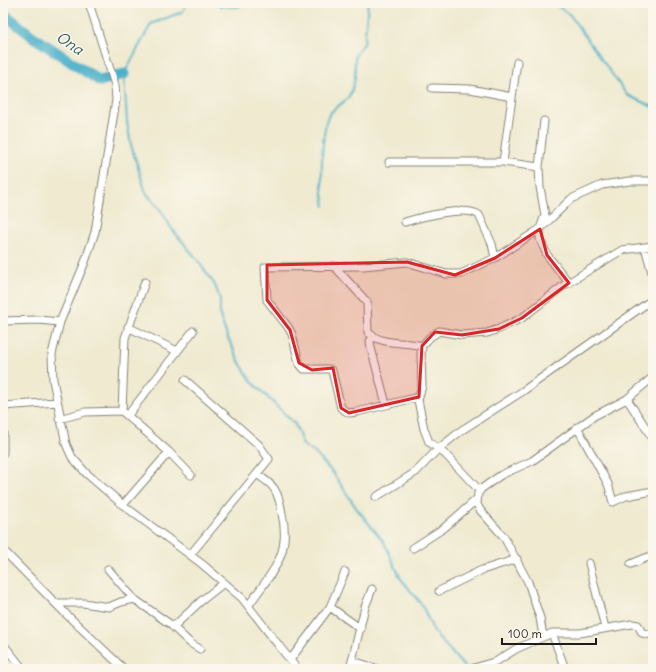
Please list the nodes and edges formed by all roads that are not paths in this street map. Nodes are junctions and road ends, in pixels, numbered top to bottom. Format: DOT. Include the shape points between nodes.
graph roads {
  1 [pos="89,3"];
  2 [pos="517,62"];
  3 [pos="432,88"];
  4 [pos="512,97"];
  5 [pos="544,121"];
  6 [pos="389,162"];
  7 [pos="503,162"];
  8 [pos="539,167"];
  9 [pos="653,181"];
  10 [pos="406,222"];
  11 [pos="540,229"];
  12 [pos="653,246"];
  13 [pos="645,247"];
  14 [pos="495,258"];
  15 [pos="334,266"];
  16 [pos="653,276"];
  17 [pos="145,282"];
  18 [pos="568,283"];
  19 [pos="653,299"];
  20 [pos="3,321"];
  21 [pos="60,322"];
  22 [pos="128,327"];
  23 [pos="193,331"];
  24 [pos="373,337"];
  25 [pos="422,346"];
  26 [pos="178,351"];
  27 [pos="653,377"];
  28 [pos="185,380"];
  29 [pos="419,397"];
  30 [pos="627,398"];
  31 [pos="57,402"];
  32 [pos="386,404"];
  33 [pos="4,406"];
  34 [pos="125,413"];
  35 [pos="3,416"];
  36 [pos="59,418"];
  37 [pos="577,428"];
  38 [pos="3,432"];
  39 [pos="653,440"];
  40 [pos="438,450"];
  41 [pos="168,452"];
  42 [pos="3,454"];
  43 [pos="257,474"];
  44 [pos="191,475"];
  45 [pos="480,491"];
  46 [pos="653,491"];
  47 [pos="376,497"];
  48 [pos="477,499"];
  49 [pos="123,505"];
  50 [pos="413,548"];
  51 [pos="3,550"];
  52 [pos="190,555"];
  53 [pos="653,556"];
  54 [pos="517,559"];
  55 [pos="589,563"];
  56 [pos="631,564"];
  57 [pos="108,569"];
  58 [pos="345,572"];
  59 [pos="224,583"];
  60 [pos="372,589"];
  61 [pos="439,591"];
  62 [pos="134,599"];
  63 [pos="56,603"];
  64 [pos="249,605"];
  65 [pos="330,607"];
  66 [pos="173,627"];
  67 [pos="605,628"];
  68 [pos="361,629"];
  69 [pos="552,633"];
  70 [pos="653,635"];
  71 [pos="543,636"];
  72 [pos="3,644"];
  73 [pos="200,649"];
  74 [pos="290,660"];
  75 [pos="353,661"];
  76 [pos="24,669"];
  77 [pos="124,669"];
  78 [pos="297,669"];
  79 [pos="350,669"];
  80 [pos="378,669"];
  81 [pos="471,669"];
  82 [pos="565,669"];
  1 -- 21 [label="street" via="111,69 116,100 95,232"];
  2 -- 4 [label="street"];
  3 -- 4 [label="street" via="470,89"];
  4 -- 7 [label="street"];
  5 -- 8 [label="street"];
  6 -- 7 [label="street"];
  7 -- 8 [label="street"];
  8 -- 11 [label="street" via="545,209"];
  9 -- 11 [label="street" via="602,185 571,200"];
  10 -- 14 [label="street" via="449,213 476,212 492,244"];
  11 -- 14 [label="street"];
  11 -- 18 [label="street" via="540,239 547,255"];
  12 -- 13 [label="street"];
  13 -- 16 [label="street"];
  13 -- 18 [label="street" via="622,250"];
  14 -- 15 [label="street" via="471,271 455,275 408,262"];
  15 -- 24 [label="street" via="367,302 368,332"];
  15 -- 32 [label="street" via="267,265 266,300 290,330 302,367 312,370 329,369 334,373 341,408 349,413"];
  17 -- 22 [label="street"];
  18 -- 25 [label="street" via="522,318 498,329 487,333 462,335 439,331"];
  19 -- 40 [label="street" via="523,391 462,430"];
  20 -- 21 [label="street"];
  21 -- 31 [label="street" via="52,354"];
  22 -- 26 [label="street"];
  22 -- 34 [label="street" via="124,349"];
  23 -- 26 [label="street"];
  24 -- 25 [label="street"];
  24 -- 32 [label="street" via="370,341 371,348"];
  25 -- 29 [label="street" via="422,386"];
  26 -- 34 [label="street"];
  27 -- 30 [label="street"];
  28 -- 43 [label="street" via="259,445 269,459"];
  29 -- 32 [label="street"];
  29 -- 40 [label="street" via="426,438"];
  30 -- 37 [label="street"];
  30 -- 39 [label="street"];
  31 -- 33 [label="street"];
  31 -- 36 [label="street"];
  33 -- 35 [label="street"];
  34 -- 36 [label="street" via="85,412"];
  34 -- 41 [label="street"];
  36 -- 49 [label="street" via="72,457 86,473"];
  37 -- 45 [label="street" via="532,460 501,475"];
  37 -- 46 [label="street" via="608,484 613,502 626,496"];
  38 -- 42 [label="street"];
  40 -- 45 [label="street"];
  40 -- 47 [label="street" via="416,472"];
  41 -- 44 [label="street"];
  41 -- 49 [label="street"];
  43 -- 52 [label="street"];
  43 -- 64 [label="street" via="276,490 285,525 284,544 281,559"];
  45 -- 48 [label="street"];
  48 -- 50 [label="street" via="444,528"];
  48 -- 54 [label="street" via="480,510 504,537"];
  49 -- 52 [label="street"];
  51 -- 63 [label="street"];
  52 -- 59 [label="street"];
  53 -- 56 [label="street"];
  54 -- 61 [label="street" via="482,570"];
  54 -- 71 [label="street" via="528,582"];
  55 -- 67 [label="street"];
  57 -- 62 [label="street"];
  58 -- 65 [label="street"];
  59 -- 64 [label="street"];
  59 -- 66 [label="street"];
  60 -- 68 [label="street"];
  62 -- 63 [label="street" via="109,607 83,603"];
  62 -- 66 [label="street"];
  63 -- 77 [label="street"];
  64 -- 74 [label="street"];
  65 -- 68 [label="street"];
  65 -- 74 [label="street"];
  66 -- 73 [label="street"];
  67 -- 69 [label="street" via="580,633"];
  67 -- 70 [label="street" via="632,624 638,625 642,633"];
  68 -- 75 [label="street"];
  69 -- 71 [label="street"];
  69 -- 82 [label="street"];
  71 -- 81 [label="street" via="497,661"];
  72 -- 76 [label="street"];
  74 -- 78 [label="street"];
  75 -- 79 [label="street"];
  75 -- 80 [label="street"];
}
